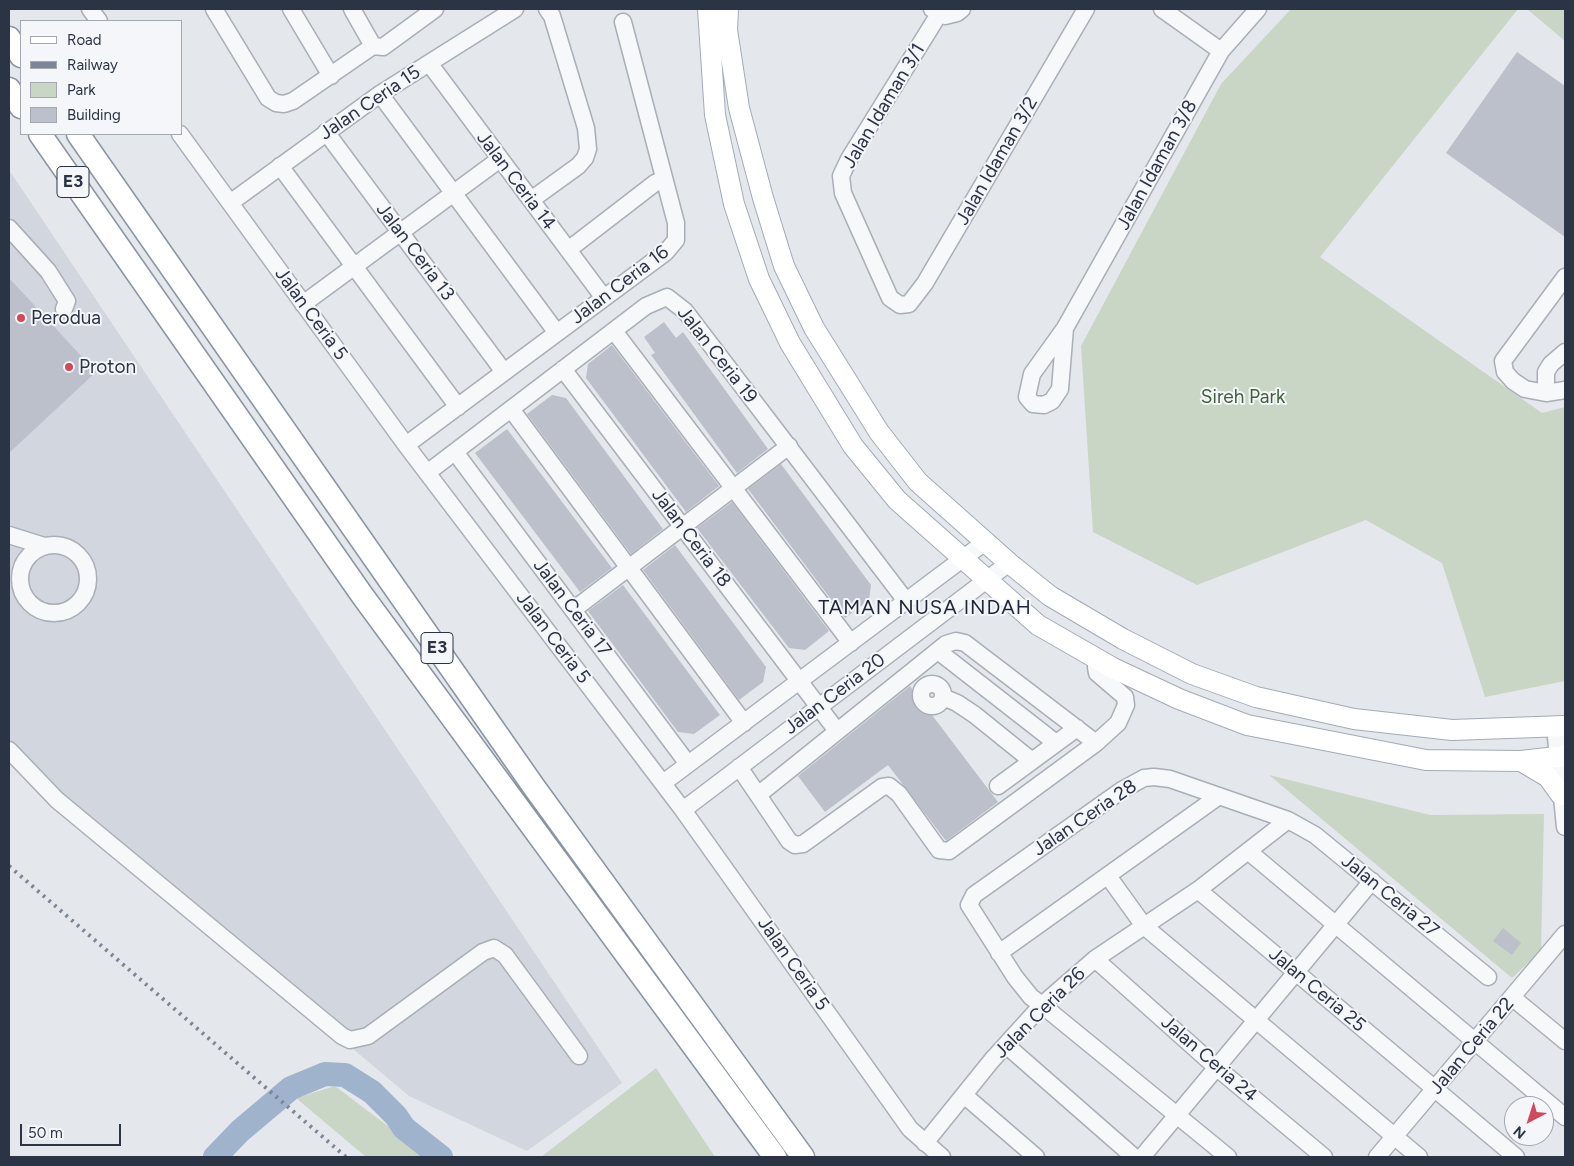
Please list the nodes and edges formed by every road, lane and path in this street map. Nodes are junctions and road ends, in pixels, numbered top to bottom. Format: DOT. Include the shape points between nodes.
graph roads {
  1 [pos="90,9"];
  2 [pos="214,9"];
  3 [pos="291,9"];
  4 [pos="352,9"];
  5 [pos="515,9"];
  6 [pos="547,9"];
  7 [pos="708,9"];
  8 [pos="728,9"];
  9 [pos="737,9"];
  10 [pos="962,9"];
  11 [pos="1086,9"];
  12 [pos="1162,9"];
  13 [pos="1258,9"];
  14 [pos="429,11"];
  15 [pos="936,12"];
  16 [pos="98,20"];
  17 [pos="623,22"];
  18 [pos="727,30"];
  19 [pos="9,38"];
  20 [pos="373,46"];
  21 [pos="1221,51"];
  22 [pos="20,54"];
  23 [pos="429,63"];
  24 [pos="331,76"];
  25 [pos="9,90"];
  26 [pos="380,94"];
  27 [pos="20,106"];
  28 [pos="326,132"];
  29 [pos="41,135"];
  30 [pos="79,135"];
  31 [pos="181,135"];
  32 [pos="500,159"];
  33 [pos="280,166"];
  34 [pos="664,179"];
  35 [pos="453,193"];
  36 [pos="531,200"];
  37 [pos="230,203"];
  38 [pos="9,228"];
  39 [pos="400,232"];
  40 [pos="568,250"];
  41 [pos="354,266"];
  42 [pos="1565,277"];
  43 [pos="604,298"];
  44 [pos="303,304"];
  45 [pos="900,306"];
  46 [pos="64,310"];
  47 [pos="1065,328"];
  48 [pos="614,331"];
  49 [pos="557,333"];
  50 [pos="1565,352"];
  51 [pos="563,369"];
  52 [pos="504,372"];
  53 [pos="1565,390"];
  54 [pos="1546,393"];
  55 [pos="458,407"];
  56 [pos="511,410"];
  57 [pos="406,445"];
  58 [pos="789,446"];
  59 [pos="455,452"];
  60 [pos="428,473"];
  61 [pos="734,488"];
  62 [pos="682,527"];
  63 [pos="9,536"];
  64 [pos="986,542"];
  65 [pos="44,546"];
  66 [pos="963,559"];
  67 [pos="1009,562"];
  68 [pos="629,568"];
  69 [pos="9,578"];
  70 [pos="986,579"];
  71 [pos="23,592"];
  72 [pos="906,601"];
  73 [pos="573,610"];
  74 [pos="851,643"];
  75 [pos="938,651"];
  76 [pos="1099,660"];
  77 [pos="915,669"];
  78 [pos="799,681"];
  79 [pos="818,706"];
  80 [pos="744,723"];
  81 [pos="1560,726"];
  82 [pos="1077,728"];
  83 [pos="837,731"];
  84 [pos="1056,743"];
  85 [pos="1096,743"];
  86 [pos="9,750"];
  87 [pos="1561,757"];
  88 [pos="1032,761"];
  89 [pos="1521,762"];
  90 [pos="688,764"];
  91 [pos="739,767"];
  92 [pos="663,783"];
  93 [pos="998,786"];
  94 [pos="758,795"];
  95 [pos="1561,795"];
  96 [pos="1219,796"];
  97 [pos="683,810"];
  98 [pos="1288,820"];
  99 [pos="1565,827"];
  100 [pos="1248,850"];
  101 [pos="1108,876"];
  102 [pos="1372,881"];
  103 [pos="1198,890"];
  104 [pos="1336,925"];
  105 [pos="1144,926"];
  106 [pos="1565,934"];
  107 [pos="999,953"];
  108 [pos="1095,959"];
  109 [pos="1295,973"];
  110 [pos="1488,977"];
  111 [pos="1513,998"];
  112 [pos="1042,1005"];
  113 [pos="1256,1020"];
  114 [pos="1565,1041"];
  115 [pos="1476,1042"];
  116 [pos="1006,1045"];
  117 [pos="579,1056"];
  118 [pos="1216,1067"];
  119 [pos="1437,1089"];
  120 [pos="964,1095"];
  121 [pos="1177,1115"];
  122 [pos="1565,1117"];
  123 [pos="1394,1136"];
  124 [pos="925,1143"];
  125 [pos="775,1157"];
  126 [pos="803,1157"];
  127 [pos="942,1157"];
  128 [pos="1036,1157"];
  129 [pos="1134,1157"];
  130 [pos="1142,1157"];
  131 [pos="1228,1157"];
  132 [pos="1324,1157"];
  133 [pos="1377,1157"];
  134 [pos="1419,1157"];
  135 [pos="1516,1157"];
  1 -- 16 [label="street"];
  2 -- 24 [label="street" via="263,90 276,103 293,101"];
  3 -- 24 [label="street"];
  4 -- 20 [label="street"];
  5 -- 23 [label="street, Jalan Ceria 15"];
  6 -- 36 [label="street" via="552,16 586,128 588,149 578,166"];
  7 -- 66 [label="main road" via="715,116 734,204 759,279 790,343 853,446 897,500"];
  8 -- 18 [label="main road"];
  9 -- 18 [label="main road"];
  10 -- 15 [label="street" via="952,16"];
  11 -- 45 [label="street, Jalan Idaman 3/2" via="925,283 909,304"];
  12 -- 21 [label="street"];
  13 -- 21 [label="street, Jalan Idaman 3/8"];
  14 -- 20 [label="street" via="383,47"];
  15 -- 45 [label="street, Jalan Idaman 3/1" via="842,176 842,193 890,298"];
  17 -- 34 [label="street, Jalan Ceria 16"];
  18 -- 64 [label="main road" via="739,108 763,198 784,266 814,328 879,432 918,482"];
  19 -- 22 [label="highway"];
  20 -- 24 [label="street"];
  21 -- 47 [label="street, Jalan Idaman 3/8"];
  23 -- 26 [label="street, Jalan Ceria 15"];
  23 -- 32 [label="street, Jalan Ceria 14"];
  25 -- 27 [label="highway"];
  26 -- 28 [label="street, Jalan Ceria 15"];
  26 -- 35 [label="street"];
  28 -- 33 [label="street, Jalan Ceria 15"];
  28 -- 39 [label="street, Jalan Ceria 13"];
  29 -- 125 [label="highway, E3" via="362,595"];
  30 -- 126 [label="highway, E3" via="534,787"];
  31 -- 37 [label="street, Jalan Ceria 5"];
  32 -- 35 [label="street"];
  32 -- 36 [label="street, Jalan Ceria 14"];
  33 -- 37 [label="street, Jalan Ceria 15"];
  33 -- 41 [label="street"];
  34 -- 40 [label="street"];
  34 -- 43 [label="street, Jalan Ceria 16" via="676,223 676,240 666,252"];
  35 -- 39 [label="street"];
  35 -- 49 [label="street"];
  36 -- 40 [label="street, Jalan Ceria 14"];
  37 -- 44 [label="street, Jalan Ceria 5"];
  38 -- 46 [label="street" via="48,271 67,301"];
  39 -- 41 [label="street"];
  39 -- 52 [label="street, Jalan Ceria 13"];
  40 -- 43 [label="street, Jalan Ceria 14"];
  41 -- 44 [label="street"];
  41 -- 55 [label="street"];
  42 -- 54 [label="street" via="1503,361 1505,372 1513,381 1525,389"];
  43 -- 49 [label="street, Jalan Ceria 16"];
  44 -- 57 [label="street, Jalan Ceria 5"];
  48 -- 51 [label="street, Jalan Ceria 19"];
  48 -- 58 [label="street, Jalan Ceria 19" via="656,300 667,297 676,302"];
  48 -- 61 [label="street"];
  49 -- 52 [label="street, Jalan Ceria 16"];
  50 -- 54 [label="street" via="1546,372"];
  51 -- 56 [label="street, Jalan Ceria 19"];
  51 -- 62 [label="street, Jalan Ceria 18"];
  52 -- 55 [label="street, Jalan Ceria 16"];
  53 -- 54 [label="street"];
  55 -- 57 [label="street, Jalan Ceria 16"];
  56 -- 59 [label="street, Jalan Ceria 19"];
  56 -- 68 [label="street"];
  57 -- 60 [label="street, Jalan Ceria 5"];
  58 -- 61 [label="street"];
  58 -- 72 [label="street, Jalan Ceria 19"];
  59 -- 60 [label="street, Jalan Ceria 19"];
  59 -- 73 [label="street, Jalan Ceria 17"];
  60 -- 92 [label="street, Jalan Ceria 5"];
  61 -- 62 [label="street"];
  61 -- 74 [label="street"];
  62 -- 68 [label="street"];
  62 -- 78 [label="street, Jalan Ceria 18"];
  63 -- 65 [label="street"];
  64 -- 66 [label="street, Jalan Ceria 20"];
  64 -- 67 [label="main road"];
  65 -- 71 [label="street" via="26,560 21,576"];
  65 -- 71 [label="street" via="60,546 75,552 87,571 85,593 78,602 59,612 38,608"];
  66 -- 70 [label="main road"];
  66 -- 72 [label="street, Jalan Ceria 20"];
  67 -- 70 [label="street, Jalan Ceria 20"];
  67 -- 81 [label="main road" via="1050,596 1123,639 1192,674 1256,697 1354,719 1452,730"];
  68 -- 73 [label="street"];
  68 -- 80 [label="street"];
  69 -- 71 [label="street"];
  70 -- 76 [label="main road" via="1038,625"];
  70 -- 79 [label="street, Jalan Ceria 20"];
  72 -- 74 [label="street, Jalan Ceria 20"];
  73 -- 90 [label="street, Jalan Ceria 17"];
  74 -- 78 [label="street, Jalan Ceria 20"];
  75 -- 77 [label="street"];
  75 -- 82 [label="street" via="956,641 965,643"];
  75 -- 84 [label="street"];
  76 -- 85 [label="street" via="1097,673 1125,697 1126,705 1118,723"];
  76 -- 89 [label="main road" via="1179,699 1246,725 1426,760"];
  77 -- 83 [label="street"];
  77 -- 88 [label="street" via="930,684 939,687 943,697 975,715"];
  78 -- 79 [label="street, Jalan Ceria 18"];
  78 -- 80 [label="street, Jalan Ceria 20"];
  79 -- 83 [label="street, Jalan Ceria 18"];
  79 -- 91 [label="street, Jalan Ceria 20"];
  80 -- 90 [label="street, Jalan Ceria 20"];
  81 -- 87 [label="street"];
  82 -- 84 [label="street"];
  82 -- 85 [label="street"];
  83 -- 94 [label="street"];
  84 -- 88 [label="street"];
  85 -- 94 [label="street" via="949,852 939,850 899,794 889,786 882,787 803,844 790,840"];
  86 -- 117 [label="street" via="57,800 342,1036 350,1040 368,1036 483,952 494,948 505,955"];
  87 -- 89 [label="main road"];
  87 -- 95 [label="street"];
  88 -- 93 [label="street"];
  89 -- 95 [label="main road" via="1548,777"];
  90 -- 92 [label="street, Jalan Ceria 20"];
  91 -- 94 [label="street"];
  91 -- 97 [label="street, Jalan Ceria 20"];
  92 -- 97 [label="street, Jalan Ceria 5"];
  95 -- 99 [label="street"];
  96 -- 98 [label="street, Jalan Ceria 28"];
  96 -- 101 [label="street"];
  96 -- 107 [label="street, Jalan Ceria 28" via="1170,779 1144,778 1122,790 974,895 970,901 971,908"];
  97 -- 124 [label="street, Jalan Ceria 5" via="910,1129"];
  98 -- 100 [label="street"];
  98 -- 102 [label="street, Jalan Ceria 27" via="1315,835"];
  100 -- 103 [label="street, Jalan Ceria 26"];
  100 -- 104 [label="street"];
  101 -- 105 [label="street"];
  101 -- 107 [label="street"];
  102 -- 104 [label="street"];
  102 -- 110 [label="street, Jalan Ceria 27"];
  103 -- 105 [label="street, Jalan Ceria 26"];
  103 -- 109 [label="street, Jalan Ceria 25"];
  104 -- 109 [label="street"];
  104 -- 115 [label="street"];
  105 -- 108 [label="street, Jalan Ceria 26"];
  105 -- 113 [label="street"];
  106 -- 111 [label="street, Jalan Ceria 22"];
  107 -- 112 [label="street, Jalan Ceria 28" via="1031,997"];
  108 -- 112 [label="street, Jalan Ceria 26"];
  108 -- 118 [label="street, Jalan Ceria 24"];
  109 -- 113 [label="street"];
  109 -- 119 [label="street, Jalan Ceria 25"];
  111 -- 114 [label="street"];
  111 -- 115 [label="street, Jalan Ceria 22"];
  112 -- 116 [label="street, Jalan Ceria 26"];
  112 -- 121 [label="street, Jalan Ceria 28"];
  113 -- 118 [label="street"];
  113 -- 123 [label="street"];
  115 -- 119 [label="street, Jalan Ceria 22"];
  115 -- 122 [label="street"];
  116 -- 120 [label="street, Jalan Ceria 26"];
  116 -- 129 [label="street"];
  118 -- 121 [label="street"];
  118 -- 132 [label="street, Jalan Ceria 24"];
  119 -- 123 [label="street, Jalan Ceria 22"];
  119 -- 135 [label="street, Jalan Ceria 25"];
  120 -- 124 [label="street, Jalan Ceria 26"];
  120 -- 128 [label="street"];
  121 -- 130 [label="street"];
  121 -- 131 [label="street, Jalan Ceria 28"];
  123 -- 133 [label="street, Jalan Ceria 22"];
  123 -- 134 [label="street"];
  124 -- 127 [label="street, Jalan Ceria 5"];
}
